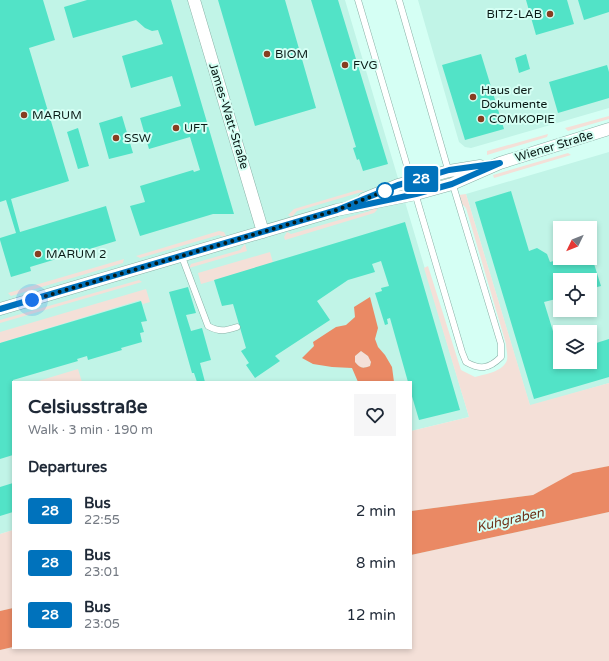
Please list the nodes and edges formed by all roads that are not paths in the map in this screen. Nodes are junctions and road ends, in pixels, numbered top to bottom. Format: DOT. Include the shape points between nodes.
graph roads {
  1 [pos="194,0"];
  2 [pos="358,0"];
  3 [pos="399,0"];
  4 [pos="609,129"];
  5 [pos="500,163"];
  6 [pos="449,170"];
  7 [pos="413,181"];
  8 [pos="452,184"];
  9 [pos="416,194"];
  10 [pos="337,210"];
  11 [pos="263,232"];
  12 [pos="182,256"];
  13 [pos="0,309"];
  14 [pos="236,327"];
  1 -- 11 [label="street, James-Watt-Straße"];
  2 -- 7 [label="lane"];
  3 -- 6 [label="lane"];
  4 -- 5 [label="street, Wiener Straße"];
  5 -- 6 [label="street, Wiener Straße"];
  5 -- 8 [label="street, Wiener Straße"];
  6 -- 7 [label="street, Wiener Straße"];
  6 -- 8 [label="lane"];
  7 -- 9 [label="lane"];
  7 -- 10 [label="street, Wiener Straße"];
  8 -- 9 [label="street, Wiener Straße"];
  8 -- 9 [label="lane" via="501,344 501,357 486,367 476,368 466,362"];
  9 -- 10 [label="street, Wiener Straße"];
  10 -- 11 [label="street, Wiener Straße"];
  11 -- 12 [label="street, Wiener Straße"];
  12 -- 13 [label="street, Wiener Straße"];
  12 -- 14 [label="lane" via="208,326 218,331"];
}
